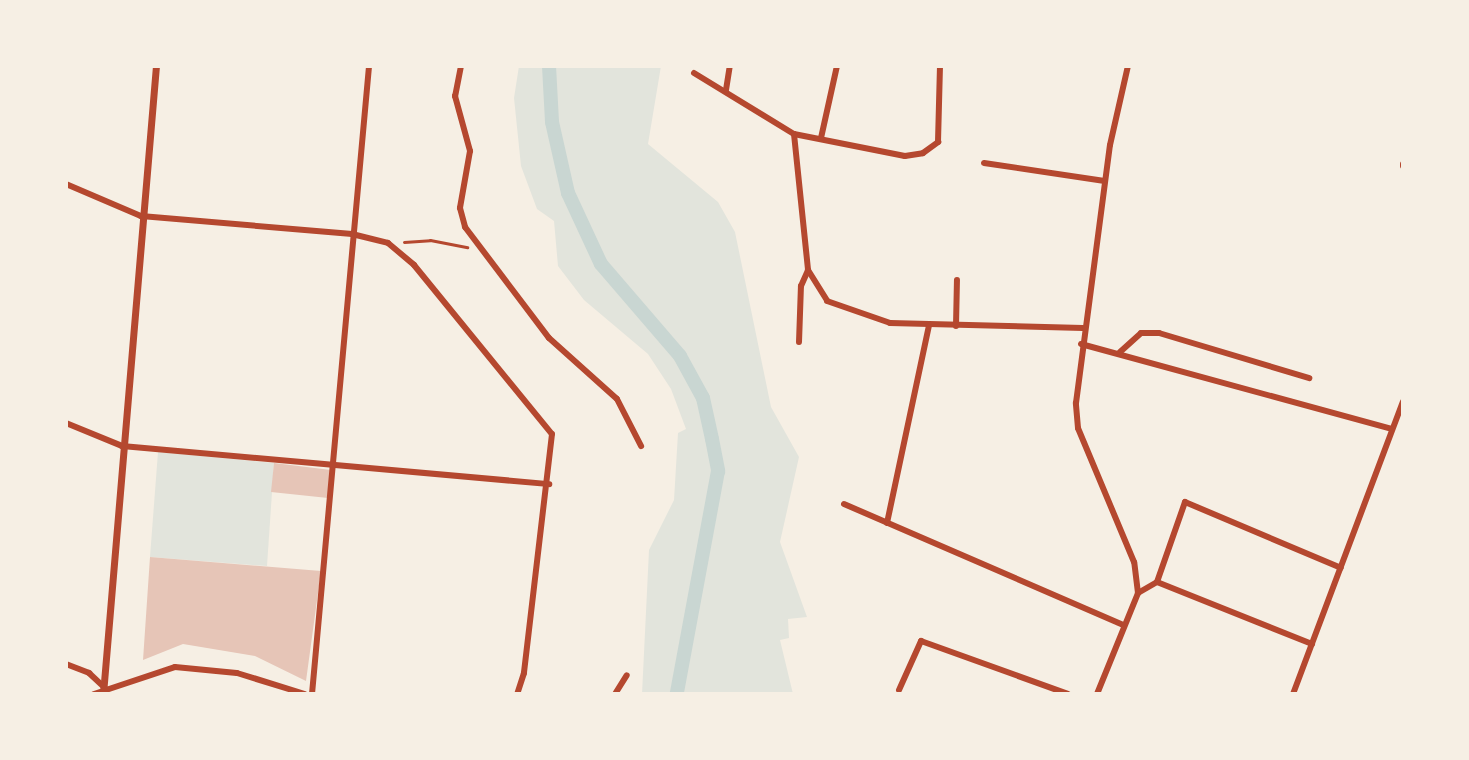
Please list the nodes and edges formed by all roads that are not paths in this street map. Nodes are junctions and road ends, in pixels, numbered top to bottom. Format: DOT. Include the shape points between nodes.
graph roads {
  1 [pos="156,66"];
  2 [pos="369,66"];
  3 [pos="461,66"];
  4 [pos="730,66"];
  5 [pos="837,66"];
  6 [pos="940,66"];
  7 [pos="1128,66"];
  8 [pos="694,73"];
  9 [pos="726,90"];
  10 [pos="794,134"];
  11 [pos="821,138"];
  12 [pos="984,163"];
  13 [pos="1105,181"];
  14 [pos="66,184"];
  15 [pos="141,216"];
  16 [pos="352,234"];
  17 [pos="808,270"];
  18 [pos="957,280"];
  19 [pos="929,326"];
  20 [pos="956,326"];
  21 [pos="1083,328"];
  22 [pos="799,342"];
  23 [pos="1081,344"];
  24 [pos="1120,352"];
  25 [pos="1309,378"];
  26 [pos="1403,402"];
  27 [pos="66,423"];
  28 [pos="1392,429"];
  29 [pos="122,446"];
  30 [pos="641,446"];
  31 [pos="336,464"];
  32 [pos="549,484"];
  33 [pos="844,504"];
  34 [pos="887,523"];
  35 [pos="1341,568"];
  36 [pos="1157,582"];
  37 [pos="1138,593"];
  38 [pos="1124,625"];
  39 [pos="1312,644"];
  40 [pos="66,664"];
  41 [pos="627,675"];
  42 [pos="899,690"];
  43 [pos="103,691"];
  44 [pos="94,694"];
  45 [pos="305,694"];
  46 [pos="312,694"];
  47 [pos="517,694"];
  48 [pos="615,694"];
  49 [pos="1068,694"];
  50 [pos="1097,694"];
  51 [pos="1293,694"];
  1 -- 15 [label="street"];
  2 -- 16 [label="street"];
  3 -- 30 [label="street" via="455,96 470,151 460,208 480,250 549,338 617,399"];
  4 -- 9 [label="street"];
  5 -- 11 [label="street"];
  6 -- 11 [label="street" via="942,124 938,142 923,153 905,156"];
  7 -- 13 [label="street"];
  8 -- 9 [label="street"];
  9 -- 10 [label="street"];
  10 -- 11 [label="street"];
  10 -- 17 [label="street"];
  12 -- 13 [label="street"];
  13 -- 21 [label="street"];
  14 -- 15 [label="street"];
  15 -- 16 [label="street"];
  15 -- 29 [label="street"];
  16 -- 31 [label="street"];
  16 -- 32 [label="street" via="388,243 414,265 544,419 552,434"];
  17 -- 19 [label="street" via="827,301 843,310"];
  17 -- 22 [label="street" via="801,286"];
  18 -- 20 [label="street"];
  19 -- 20 [label="street"];
  19 -- 34 [label="street"];
  20 -- 21 [label="street"];
  21 -- 23 [label="street"];
  23 -- 24 [label="street"];
  23 -- 37 [label="street" via="1078,428 1134,562"];
  24 -- 25 [label="street" via="1141,333 1159,333"];
  24 -- 28 [label="street"];
  26 -- 28 [label="street"];
  27 -- 29 [label="street"];
  28 -- 35 [label="street"];
  29 -- 31 [label="street"];
  29 -- 43 [label="street"];
  31 -- 32 [label="street"];
  31 -- 46 [label="street"];
  32 -- 47 [label="street"];
  33 -- 34 [label="street"];
  34 -- 38 [label="street"];
  35 -- 36 [label="street" via="1185,502"];
  35 -- 39 [label="street"];
  36 -- 37 [label="street"];
  36 -- 39 [label="street"];
  37 -- 38 [label="street"];
  38 -- 50 [label="street"];
  39 -- 51 [label="street"];
  40 -- 43 [label="street" via="89,673"];
  41 -- 48 [label="street"];
  42 -- 49 [label="street" via="921,641"];
  43 -- 44 [label="street"];
  43 -- 45 [label="street" via="175,667 237,673"];
}
